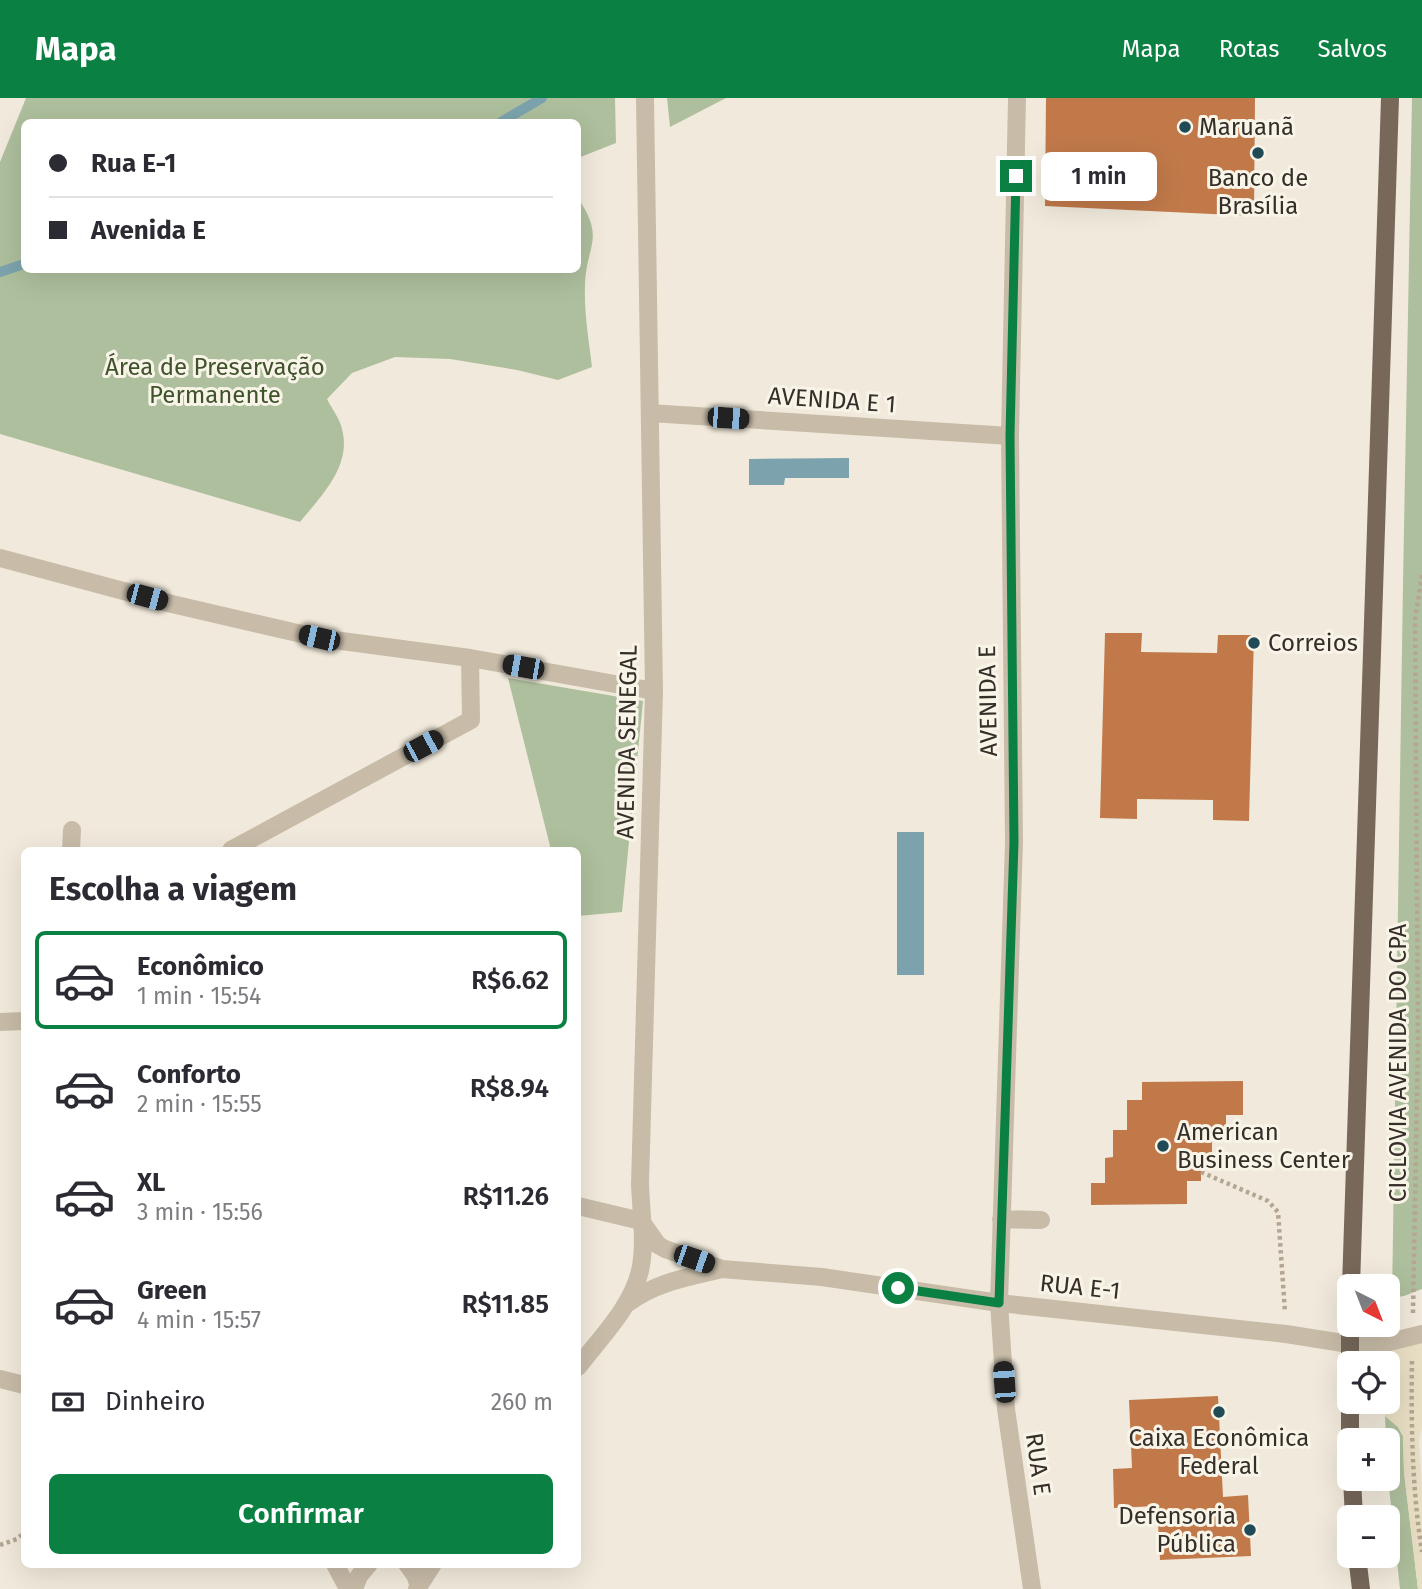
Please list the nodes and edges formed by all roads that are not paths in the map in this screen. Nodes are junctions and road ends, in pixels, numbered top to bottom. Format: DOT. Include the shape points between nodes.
graph roads {
  1 [pos="645,98"];
  2 [pos="1017,98"];
  3 [pos="1390,98"];
  4 [pos="650,413"];
  5 [pos="1010,436"];
  6 [pos="0,558"];
  7 [pos="470,658"];
  8 [pos="654,691"];
  9 [pos="72,830"];
  10 [pos="71,847"];
  11 [pos="237,847"];
  12 [pos="21,1021"];
  13 [pos="0,1022"];
  14 [pos="581,1207"];
  15 [pos="1001,1219"];
  16 [pos="1041,1220"];
  17 [pos="641,1221"];
  18 [pos="722,1269"];
  19 [pos="1351,1274"];
  20 [pos="999,1303"];
  21 [pos="625,1305"];
  22 [pos="1417,1335"];
  23 [pos="1349,1337"];
  24 [pos="1349,1344"];
  25 [pos="1349,1351"];
  26 [pos="581,1363"];
  27 [pos="0,1379"];
  28 [pos="21,1384"];
  29 [pos="337,1568"];
  30 [pos="366,1568"];
  31 [pos="410,1568"];
  32 [pos="430,1568"];
  33 [pos="1358,1568"];
  34 [pos="418,1588"];
  35 [pos="348,1589"];
  36 [pos="354,1589"];
  37 [pos="1032,1589"];
  38 [pos="1361,1589"];
  1 -- 4 [label="street, AVENIDA SENEGAL"];
  2 -- 5 [label="street, AVENIDA E"];
  3 -- 19 [label="main road"];
  4 -- 5 [label="street, AVENIDA E 1"];
  4 -- 8 [label="street, AVENIDA SENEGAL"];
  5 -- 15 [label="street, AVENIDA E" via="1014,842"];
  6 -- 7 [label="street" via="319,638"];
  7 -- 8 [label="street"];
  7 -- 11 [label="street" via="471,720"];
  8 -- 17 [label="street, AVENIDA SENEGAL"];
  9 -- 10 [label="street"];
  12 -- 13 [label="street"];
  14 -- 17 [label="street"];
  15 -- 16 [label="street"];
  15 -- 20 [label="street, AVENIDA E"];
  17 -- 18 [label="street, RUA E-1" via="658,1245"];
  17 -- 21 [label="street, AVENIDA SENEGAL" via="640,1267"];
  18 -- 20 [label="street, RUA E-1" via="822,1277"];
  18 -- 21 [label="street, RUA E-1" via="664,1283"];
  20 -- 24 [label="street, RUA E-1"];
  20 -- 37 [label="street, RUA E" via="1006,1409"];
  21 -- 26 [label="street, AVENIDA SENEGAL"];
  22 -- 24 [label="street, RUA E-1" via="1377,1345"];
  23 -- 24 [label="main road"];
  24 -- 25 [label="main road"];
  27 -- 28 [label="street"];
  29 -- 35 [label="street"];
  30 -- 36 [label="street"];
  31 -- 34 [label="street"];
  32 -- 34 [label="street"];
  33 -- 38 [label="main road"];
}
